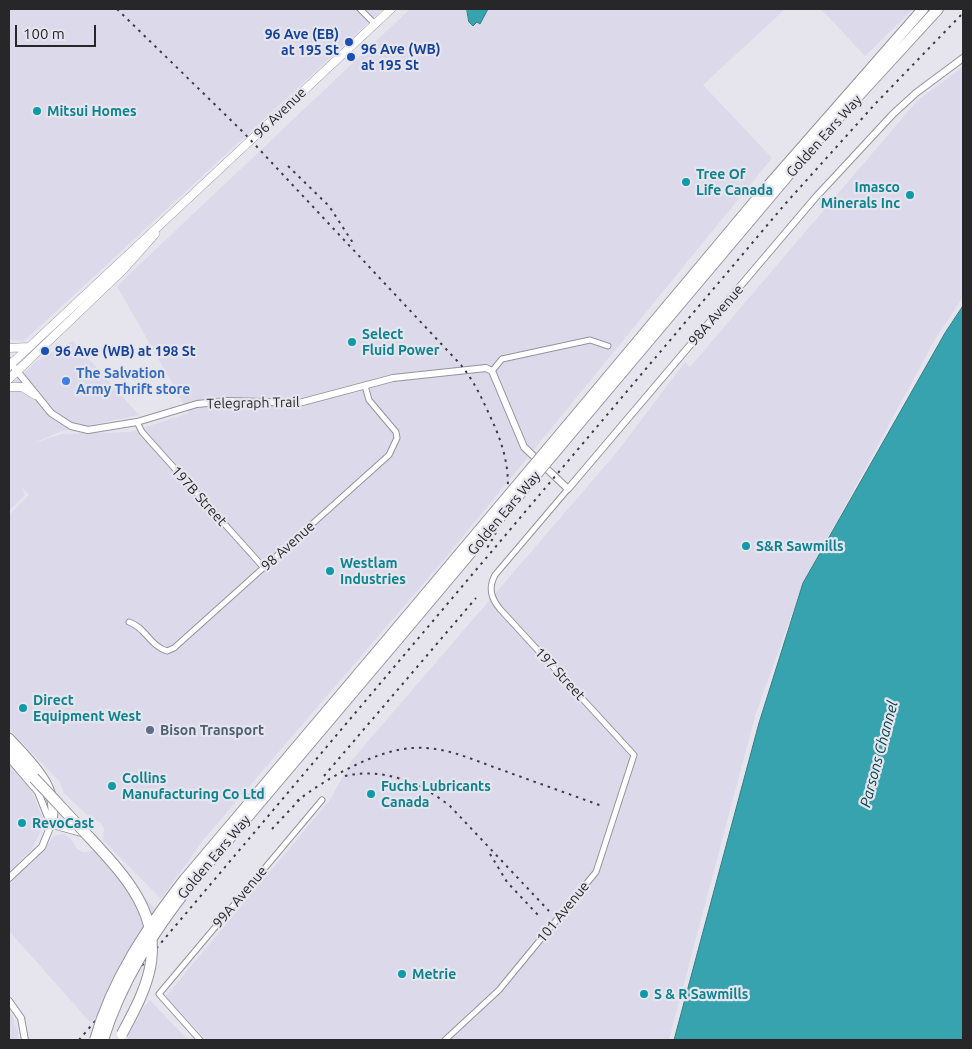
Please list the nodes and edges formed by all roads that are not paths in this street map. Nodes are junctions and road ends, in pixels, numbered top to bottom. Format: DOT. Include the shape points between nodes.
graph roads {
  1 [pos="360,9"];
  2 [pos="391,9"];
  3 [pos="923,9"];
  4 [pos="938,9"];
  5 [pos="375,24"];
  6 [pos="963,58"];
  7 [pos="169,217"];
  8 [pos="608,346"];
  9 [pos="28,347"];
  10 [pos="9,348"];
  11 [pos="10,363"];
  12 [pos="18,370"];
  13 [pos="492,371"];
  14 [pos="9,379"];
  15 [pos="365,386"];
  16 [pos="9,387"];
  17 [pos="35,395"];
  18 [pos="137,422"];
  19 [pos="574,424"];
  20 [pos="568,489"];
  21 [pos="264,568"];
  22 [pos="491,591"];
  23 [pos="129,622"];
  24 [pos="9,738"];
  25 [pos="9,750"];
  26 [pos="634,754"];
  27 [pos="9,758"];
  28 [pos="322,800"];
  29 [pos="50,825"];
  30 [pos="89,835"];
  31 [pos="9,878"];
  32 [pos="188,882"];
  33 [pos="9,1001"];
  34 [pos="25,1040"];
  35 [pos="95,1040"];
  36 [pos="103,1040"];
  37 [pos="119,1040"];
  38 [pos="200,1040"];
  39 [pos="445,1040"];
  1 -- 5 [label="street"];
  2 -- 5 [label="main road, 96 Avenue"];
  3 -- 19 [label="highway, Golden Ears Way" via="786,165"];
  4 -- 19 [label="highway, Golden Ears Way" via="801,160"];
  5 -- 7 [label="main road, 96 Avenue"];
  6 -- 20 [label="street, 98A Avenue" via="893,114 815,198"];
  7 -- 9 [label="main road, 96 Avenue"];
  7 -- 12 [label="main road, 96 Avenue" via="125,268"];
  8 -- 13 [label="street" via="595,340 581,342 502,360"];
  9 -- 10 [label="main road"];
  9 -- 11 [label="main road, 96 Avenue"];
  11 -- 12 [label="street, Telegraph Trail"];
  12 -- 14 [label="main road, 96 Avenue"];
  12 -- 17 [label="street, Telegraph Trail"];
  13 -- 15 [label="street, Telegraph Trail" via="480,367 394,378"];
  13 -- 20 [label="street" via="528,454"];
  15 -- 18 [label="street, Telegraph Trail" via="299,403 197,404"];
  15 -- 21 [label="street, 98 Avenue" via="369,400 396,432 397,438 389,455"];
  16 -- 17 [label="main road" via="22,387"];
  17 -- 18 [label="street, Telegraph Trail" via="51,413 78,428 98,429"];
  18 -- 21 [label="street, 197B Street" via="155,447"];
  19 -- 32 [label="highway, Golden Ears Way, bridge"];
  20 -- 22 [label="street, 98A Avenue" via="495,575"];
  21 -- 23 [label="street, 98 Avenue" via="167,651 158,647 136,624"];
  22 -- 26 [label="street, 197 Street" via="500,610"];
  24 -- 29 [label="main road" via="34,764 51,792 54,806"];
  25 -- 37 [label="highway, bridge" via="122,874 148,918 152,940 150,969 141,996"];
  26 -- 39 [label="street, 101 Avenue" via="596,872 499,990"];
  27 -- 29 [label="street" via="38,792"];
  28 -- 38 [label="street, 99A Avenue" via="158,994"];
  29 -- 30 [label="street"];
  29 -- 31 [label="street" via="42,847"];
  32 -- 35 [label="highway, Golden Ears Way, bridge" via="157,916 128,961"];
  32 -- 36 [label="highway, Golden Ears Way, bridge" via="137,960"];
  33 -- 34 [label="street" via="21,1018"];
}
